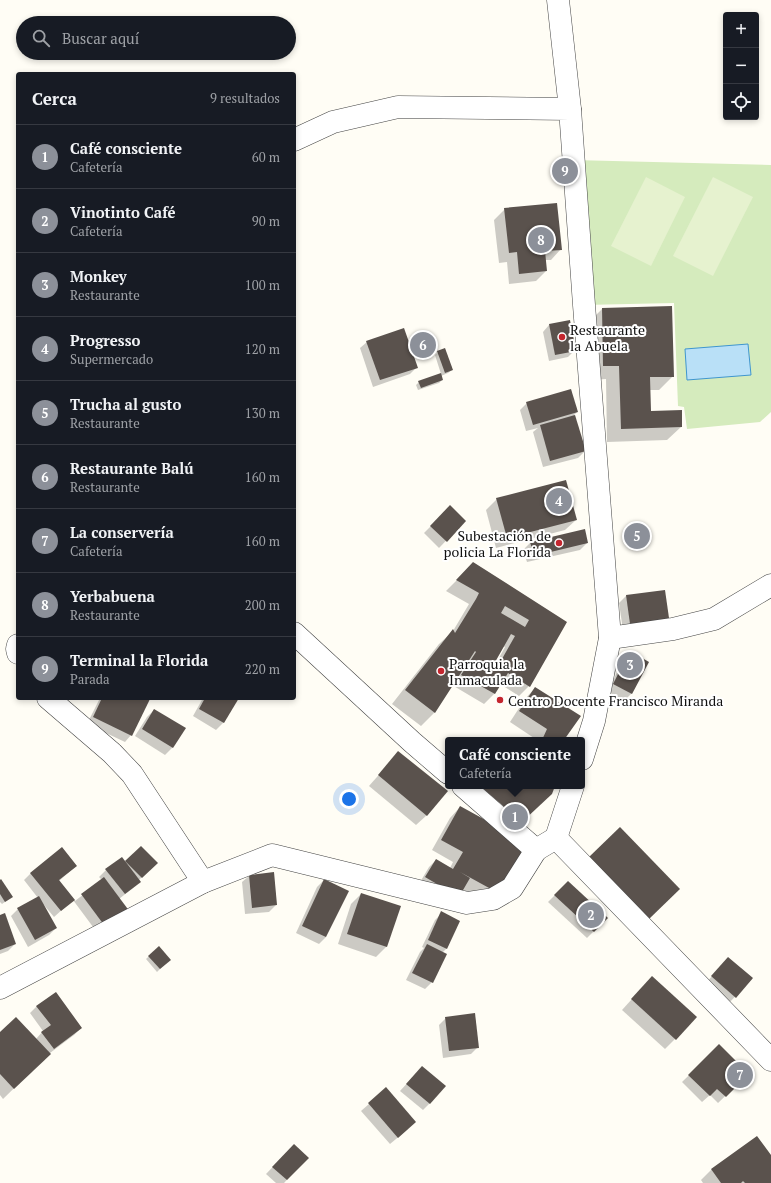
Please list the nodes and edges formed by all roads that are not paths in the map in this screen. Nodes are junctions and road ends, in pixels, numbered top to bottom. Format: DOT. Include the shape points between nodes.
graph roads {
  1 [pos="558,0"];
  2 [pos="570,109"];
  3 [pos="296,139"];
  4 [pos="771,586"];
  5 [pos="296,635"];
  6 [pos="610,638"];
  7 [pos="50,700"];
  8 [pos="585,749"];
  9 [pos="445,770"];
  10 [pos="466,789"];
  11 [pos="572,789"];
  12 [pos="556,838"];
  13 [pos="536,850"];
  14 [pos="203,882"];
  15 [pos="0,988"];
  16 [pos="771,1060"];
  1 -- 2 [label="street"];
  2 -- 3 [label="street" via="398,107 333,122"];
  2 -- 6 [label="street"];
  4 -- 6 [label="street" via="714,619 673,629"];
  5 -- 9 [label="street"];
  6 -- 8 [label="street" via="594,721"];
  7 -- 14 [label="street" via="112,753 132,774"];
  10 -- 13 [label="street"];
  11 -- 12 [label="street"];
  12 -- 13 [label="street"];
  12 -- 16 [label="street"];
  13 -- 14 [label="street" via="512,888 493,899 467,903 272,855"];
  14 -- 15 [label="street"];
}
